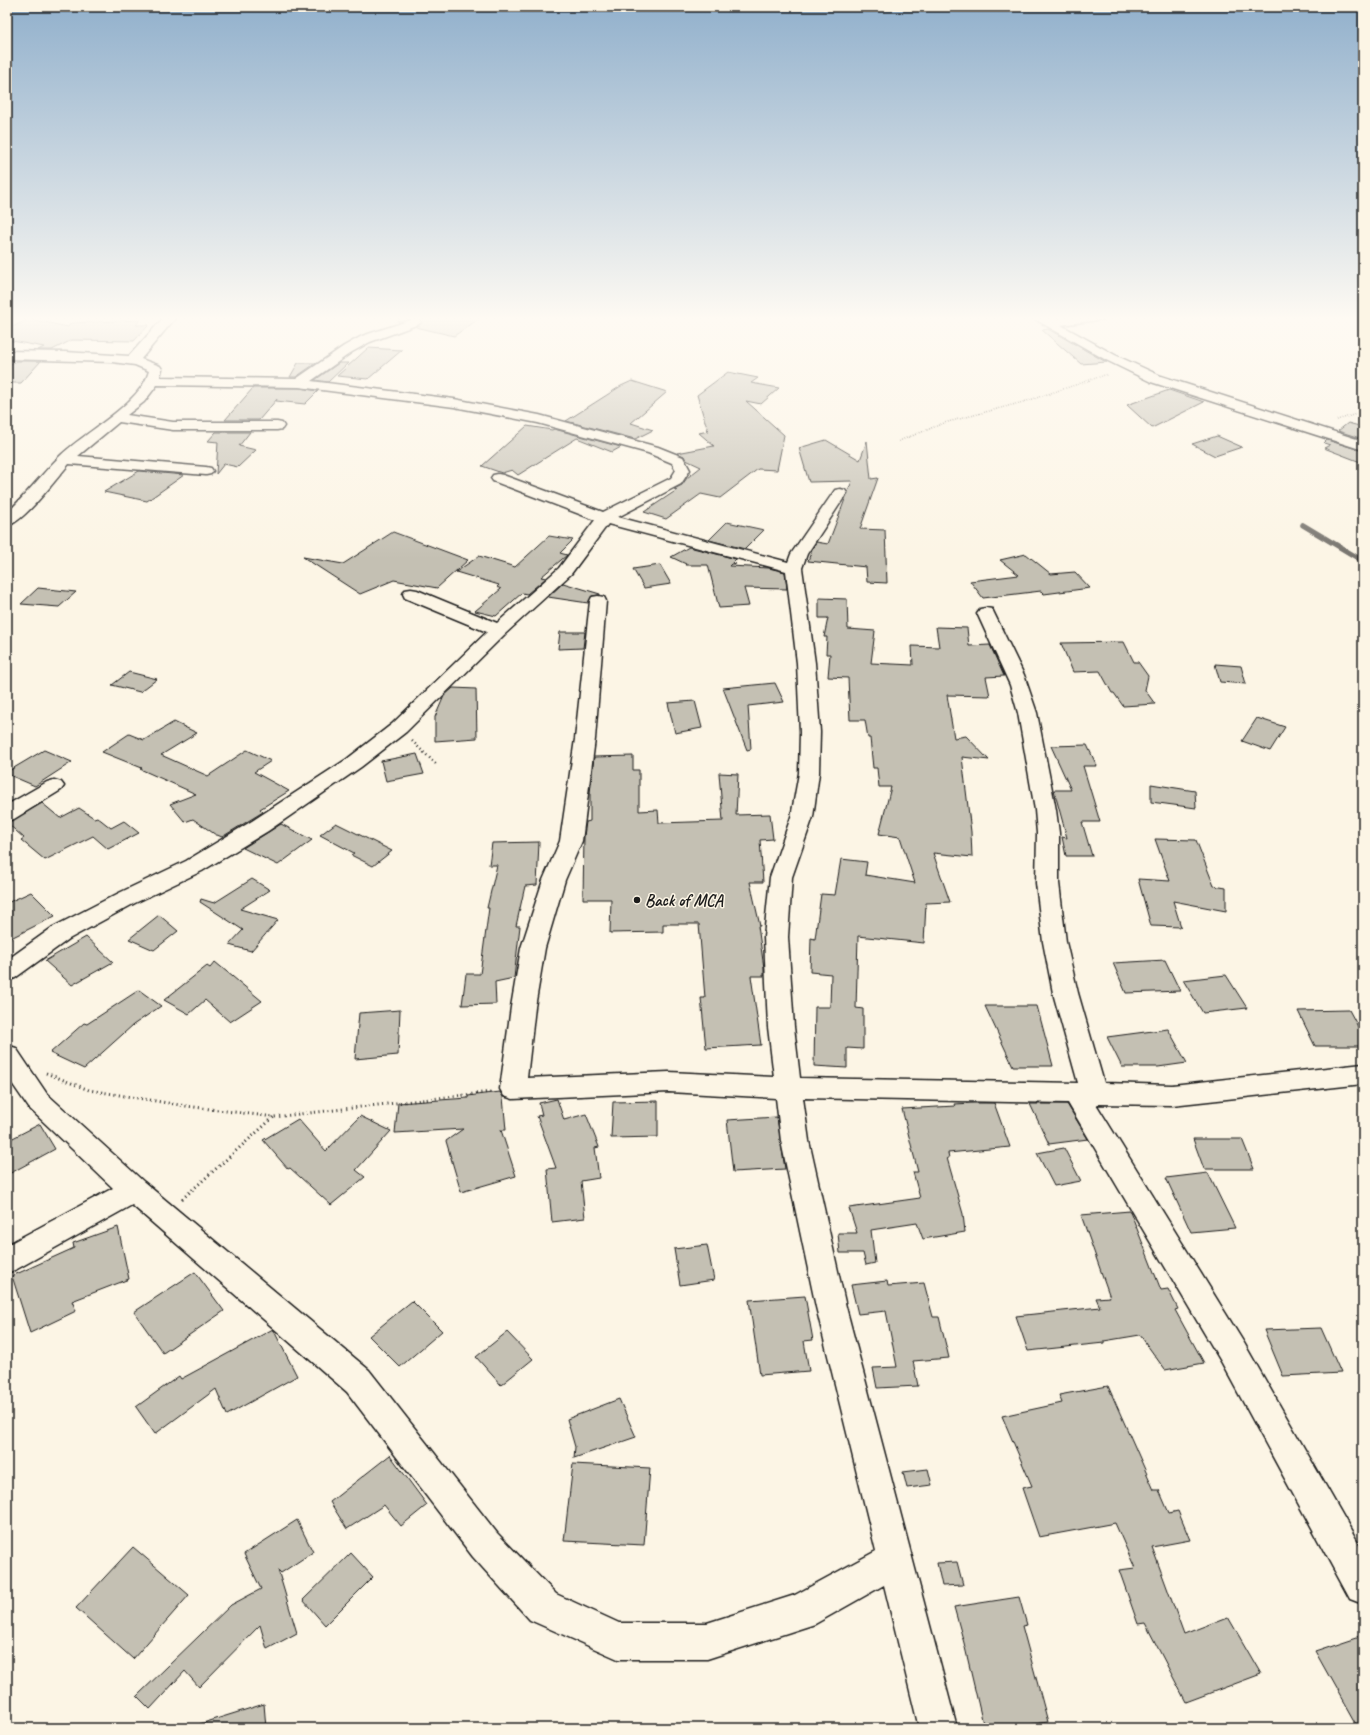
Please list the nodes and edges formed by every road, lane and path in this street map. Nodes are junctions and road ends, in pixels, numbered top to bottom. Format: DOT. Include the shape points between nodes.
graph roads {
  1 [pos="141,397"];
  2 [pos="407,397"];
  3 [pos="1039,397"];
  4 [pos="1209,397"];
  5 [pos="117,418"];
  6 [pos="278,426"];
  7 [pos="899,442"];
  8 [pos="1363,446"];
  9 [pos="65,459"];
  10 [pos="206,471"];
  11 [pos="498,478"];
  12 [pos="840,493"];
  13 [pos="604,518"];
  14 [pos="7,521"];
  15 [pos="794,568"];
  16 [pos="411,594"];
  17 [pos="598,601"];
  18 [pos="986,613"];
  19 [pos="499,630"];
  20 [pos="399,728"];
  21 [pos="438,765"];
  22 [pos="54,786"];
  23 [pos="7,814"];
  24 [pos="7,972"];
  25 [pos="8,1056"];
  26 [pos="1363,1074"];
  27 [pos="788,1088"];
  28 [pos="513,1089"];
  29 [pos="1084,1093"];
  30 [pos="274,1117"];
  31 [pos="134,1190"];
  32 [pos="164,1215"];
  33 [pos="7,1260"];
  34 [pos="896,1559"];
  35 [pos="1363,1586"];
  36 [pos="938,1728"];
  1 -- 5 [label="street"];
  2 -- 13 [label="street" via="532,418 653,450 678,460 682,470 676,481"];
  3 -- 7 [label="path" via="944,423"];
  4 -- 8 [label="street"];
  5 -- 6 [label="street" via="173,426"];
  5 -- 9 [label="street"];
  9 -- 10 [label="street"];
  9 -- 14 [label="street" via="29,501"];
  11 -- 13 [label="street"];
  12 -- 15 [label="street" via="803,548"];
  13 -- 15 [label="street"];
  13 -- 19 [label="street" via="565,571"];
  15 -- 27 [label="street" via="806,663 810,732 809,774 802,817 780,877 776,936 781,1027"];
  16 -- 19 [label="street"];
  17 -- 28 [label="street" via="585,738 571,841 554,880 533,948"];
  18 -- 29 [label="street" via="994,636 1023,696 1042,782 1048,832 1048,890 1056,955 1072,1021"];
  19 -- 20 [label="street"];
  20 -- 21 [label="path"];
  20 -- 24 [label="street" via="354,763 260,826 194,866 61,933"];
  22 -- 23 [label="street"];
  25 -- 30 [label="path" via="89,1090"];
  25 -- 31 [label="street" via="38,1100"];
  26 -- 29 [label="street" via="1172,1095"];
  27 -- 28 [label="street" via="668,1082"];
  27 -- 29 [label="street"];
  27 -- 34 [label="street" via="795,1141 831,1307"];
  28 -- 30 [label="path"];
  29 -- 35 [label="street"];
  30 -- 32 [label="path"];
  31 -- 32 [label="street"];
  31 -- 33 [label="street"];
  32 -- 34 [label="street" via="358,1381 485,1545 543,1607 618,1641 707,1641 802,1611"];
  34 -- 36 [label="street"];
}
